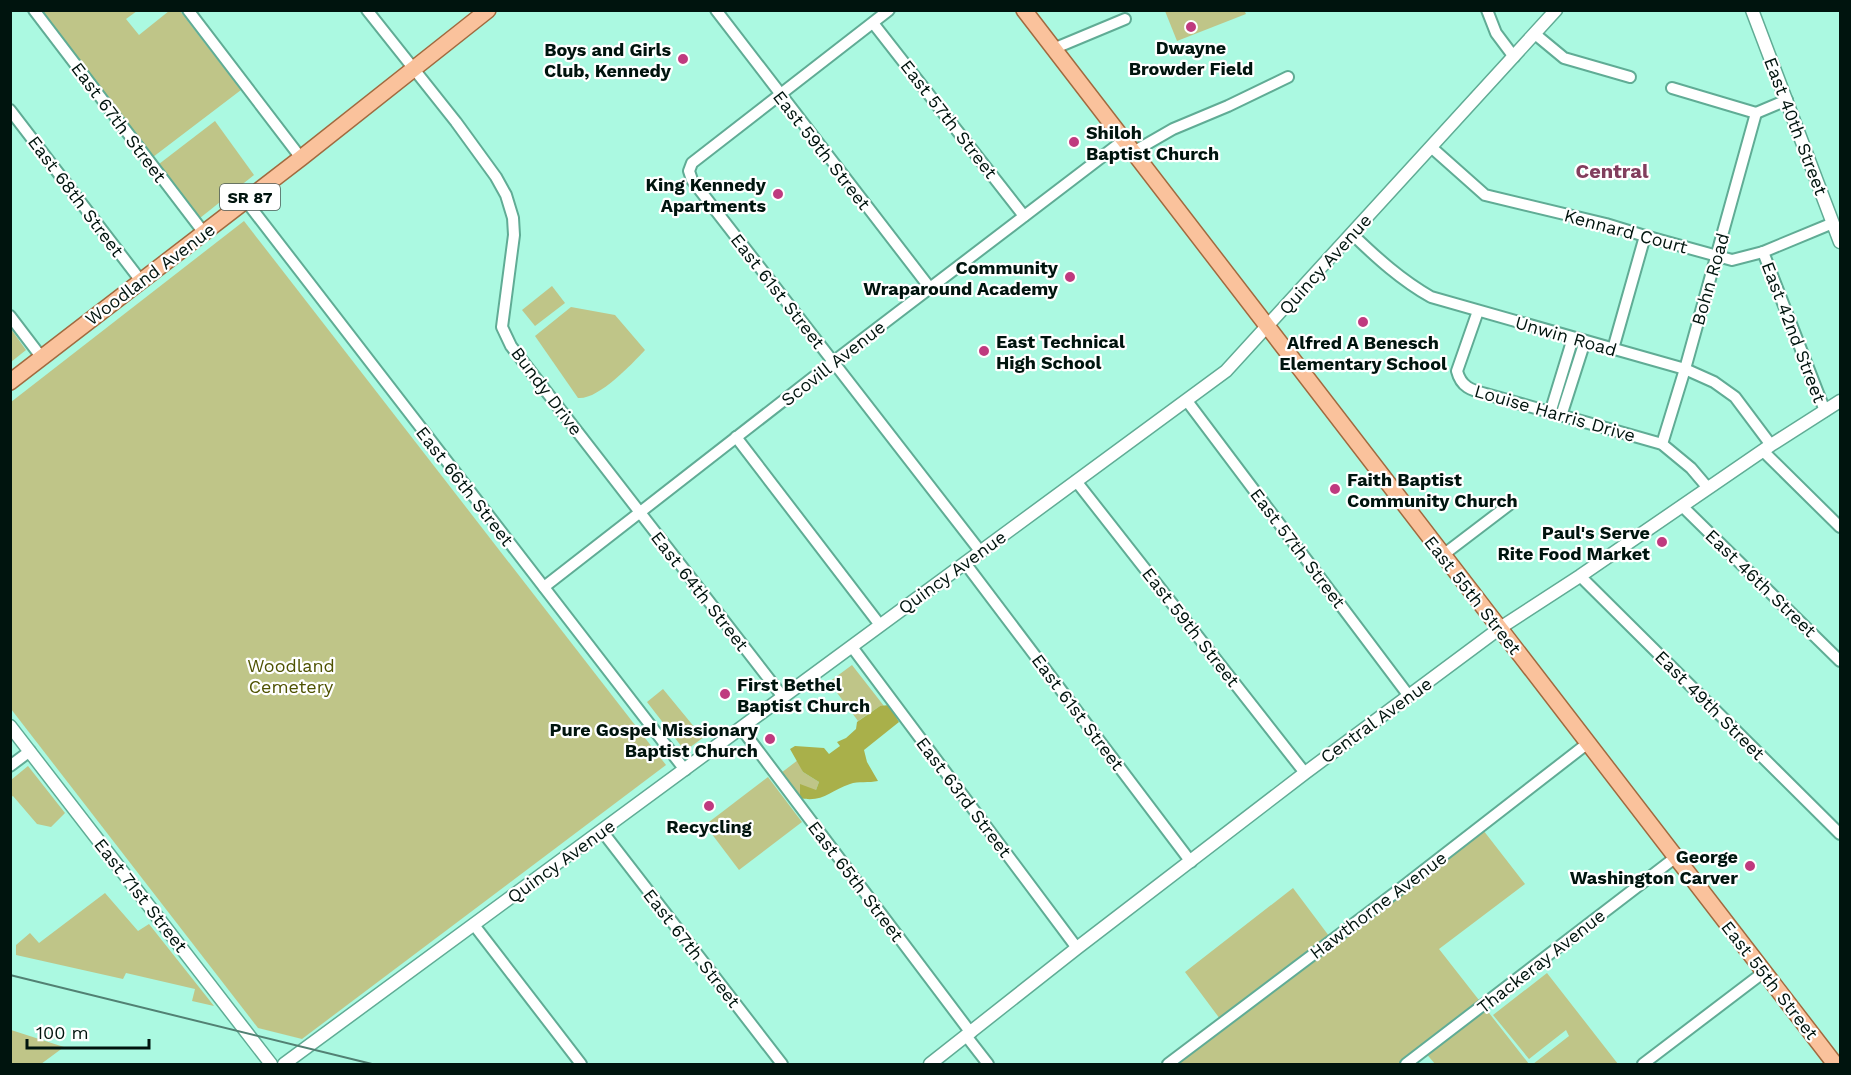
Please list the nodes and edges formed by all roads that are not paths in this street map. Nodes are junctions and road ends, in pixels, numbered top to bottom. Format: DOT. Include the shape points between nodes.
graph roads {
  1 [pos="34,10"];
  2 [pos="188,10"];
  3 [pos="367,10"];
  4 [pos="488,10"];
  5 [pos="716,10"];
  6 [pos="889,10"];
  7 [pos="1024,10"];
  8 [pos="1487,10"];
  9 [pos="1557,10"];
  10 [pos="1752,10"];
  11 [pos="1125,19"];
  12 [pos="873,22"];
  13 [pos="1535,34"];
  14 [pos="1053,48"];
  15 [pos="1514,57"];
  16 [pos="414,69"];
  17 [pos="1288,77"];
  18 [pos="1630,77"];
  19 [pos="1672,88"];
  20 [pos="779,94"];
  21 [pos="1787,100"];
  22 [pos="10,110"];
  23 [pos="1756,113"];
  24 [pos="1128,146"];
  25 [pos="1431,147"];
  26 [pos="301,158"];
  27 [pos="246,201"];
  28 [pos="1024,216"];
  29 [pos="1833,223"];
  30 [pos="204,233"];
  31 [pos="1352,234"];
  32 [pos="1645,237"];
  33 [pos="1840,242"];
  34 [pos="1763,252"];
  35 [pos="1717,256"];
  36 [pos="141,281"];
  37 [pos="930,288"];
  38 [pos="1478,311"];
  39 [pos="10,316"];
  40 [pos="1267,327"];
  41 [pos="1573,338"];
  42 [pos="1585,341"];
  43 [pos="1613,349"];
  44 [pos="42,358"];
  45 [pos="833,362"];
  46 [pos="1685,369"];
  47 [pos="10,382"];
  48 [pos="1187,401"];
  49 [pos="1840,401"];
  50 [pos="1825,411"];
  51 [pos="1556,414"];
  52 [pos="736,437"];
  53 [pos="1662,444"];
  54 [pos="1767,448"];
  55 [pos="1076,481"];
  56 [pos="1708,488"];
  57 [pos="1510,504"];
  58 [pos="1682,506"];
  59 [pos="639,513"];
  60 [pos="1840,527"];
  61 [pos="980,551"];
  62 [pos="1443,555"];
  63 [pos="965,563"];
  64 [pos="1580,576"];
  65 [pos="544,587"];
  66 [pos="880,625"];
  67 [pos="1500,628"];
  68 [pos="852,647"];
  69 [pos="1840,661"];
  70 [pos="1409,696"];
  71 [pos="783,698"];
  72 [pos="10,726"];
  73 [pos="741,728"];
  74 [pos="1588,743"];
  75 [pos="30,752"];
  76 [pos="10,766"];
  77 [pos="685,770"];
  78 [pos="1305,773"];
  79 [pos="602,831"];
  80 [pos="1840,834"];
  81 [pos="1676,857"];
  82 [pos="1191,862"];
  83 [pos="474,925"];
  84 [pos="1077,948"];
  85 [pos="1764,972"];
  86 [pos="969,1035"];
  87 [pos="271,1065"];
  88 [pos="284,1065"];
  89 [pos="580,1065"];
  90 [pos="782,1065"];
  91 [pos="930,1065"];
  92 [pos="988,1065"];
  93 [pos="1168,1065"];
  94 [pos="1406,1065"];
  95 [pos="1643,1065"];
  96 [pos="1835,1065"];
  1 -- 30 [label="street, East 67th Street"];
  2 -- 26 [label="street"];
  3 -- 16 [label="street"];
  4 -- 16 [label="main road, Woodland Avenue / SR 87"];
  5 -- 20 [label="street, East 59th Street"];
  6 -- 12 [label="street"];
  7 -- 14 [label="main road, East 55th Street"];
  8 -- 15 [label="street" via="1496,33"];
  9 -- 13 [label="street, Quincy Avenue"];
  10 -- 21 [label="street, East 40th Street"];
  11 -- 14 [label="street"];
  12 -- 20 [label="street"];
  12 -- 28 [label="street, East 57th Street"];
  13 -- 15 [label="street, Quincy Avenue"];
  13 -- 18 [label="street" via="1564,58"];
  14 -- 24 [label="main road, East 55th Street"];
  15 -- 25 [label="street, Quincy Avenue"];
  16 -- 26 [label="main road, Woodland Avenue / SR 87"];
  16 -- 59 [label="street, Bundy Drive" via="484,159 506,195 514,235 502,327 511,346"];
  17 -- 24 [label="street, Scovill Avenue"];
  19 -- 23 [label="street"];
  20 -- 37 [label="street, East 59th Street"];
  20 -- 45 [label="street, East 61st Street" via="692,163 689,171 692,180"];
  21 -- 23 [label="street"];
  21 -- 29 [label="street, East 40th Street"];
  22 -- 36 [label="street, East 68th Street"];
  23 -- 35 [label="street, Bohn Road"];
  24 -- 28 [label="street, Scovill Avenue"];
  24 -- 40 [label="main road, East 55th Street"];
  25 -- 31 [label="street, Quincy Avenue"];
  25 -- 32 [label="street, Kennard Court" via="1485,195"];
  26 -- 27 [label="main road, Woodland Avenue / SR 87"];
  27 -- 30 [label="main road, Woodland Avenue / SR 87"];
  27 -- 65 [label="street, East 66th Street"];
  28 -- 37 [label="street, Scovill Avenue"];
  29 -- 33 [label="street, East 40th Street"];
  29 -- 34 [label="street, Kennard Court"];
  30 -- 36 [label="main road, Woodland Avenue / SR 87"];
  31 -- 38 [label="street, Unwin Road" via="1412,286 1431,297"];
  31 -- 40 [label="street, Quincy Avenue"];
  32 -- 35 [label="street, Kennard Court"];
  32 -- 43 [label="street"];
  34 -- 35 [label="street, Kennard Court" via="1732,260"];
  34 -- 50 [label="street, East 42nd Street"];
  35 -- 46 [label="street, Bohn Road"];
  36 -- 44 [label="main road, Woodland Avenue / SR 87"];
  37 -- 45 [label="street, Scovill Avenue"];
  38 -- 41 [label="street, Unwin Road"];
  38 -- 51 [label="street, Louise Harris Drive" via="1457,371 1460,380 1469,389"];
  39 -- 44 [label="street"];
  40 -- 48 [label="street, Quincy Avenue" via="1226,371"];
  40 -- 62 [label="main road, East 55th Street"];
  41 -- 42 [label="street, Unwin Road"];
  41 -- 51 [label="street"];
  42 -- 43 [label="street, Unwin Road"];
  42 -- 51 [label="street"];
  43 -- 46 [label="street, Unwin Road"];
  44 -- 47 [label="main road, Woodland Avenue / SR 87"];
  45 -- 52 [label="street, Scovill Avenue"];
  45 -- 61 [label="street, East 61st Street"];
  46 -- 53 [label="street, Bohn Road"];
  46 -- 54 [label="street, Unwin Road" via="1735,397"];
  48 -- 55 [label="street, Quincy Avenue"];
  48 -- 70 [label="street, East 57th Street"];
  49 -- 50 [label="street, Central Avenue"];
  50 -- 54 [label="street, Central Avenue"];
  51 -- 53 [label="street, Louise Harris Drive"];
  52 -- 59 [label="street, Scovill Avenue"];
  52 -- 66 [label="street"];
  53 -- 56 [label="street, Louise Harris Drive"];
  54 -- 56 [label="street, Central Avenue"];
  54 -- 60 [label="street, Unwin Road"];
  55 -- 61 [label="street, Quincy Avenue"];
  55 -- 78 [label="street, East 59th Street"];
  56 -- 58 [label="street, Central Avenue"];
  57 -- 62 [label="street"];
  58 -- 64 [label="street, Central Avenue"];
  58 -- 69 [label="street, East 46th Street"];
  59 -- 65 [label="street, Scovill Avenue"];
  59 -- 71 [label="street, East 64th Street"];
  61 -- 63 [label="street, Quincy Avenue"];
  62 -- 67 [label="main road, East 55th Street"];
  63 -- 66 [label="street, Quincy Avenue"];
  63 -- 82 [label="street, East 61st Street"];
  64 -- 67 [label="street, Central Avenue"];
  64 -- 80 [label="street, East 49th Street"];
  65 -- 77 [label="street, East 66th Street"];
  66 -- 68 [label="street, Quincy Avenue"];
  67 -- 70 [label="street, Central Avenue"];
  67 -- 74 [label="main road, East 55th Street"];
  68 -- 71 [label="street, Quincy Avenue"];
  68 -- 84 [label="street, East 63rd Street"];
  70 -- 78 [label="street, Central Avenue"];
  71 -- 73 [label="street, Quincy Avenue"];
  72 -- 75 [label="street, East 71st Street"];
  73 -- 77 [label="street, Quincy Avenue"];
  73 -- 86 [label="street, East 65th Street"];
  74 -- 81 [label="main road, East 55th Street"];
  74 -- 93 [label="street, Hawthorne Avenue"];
  75 -- 76 [label="street"];
  75 -- 87 [label="street, East 71st Street"];
  77 -- 79 [label="street, Quincy Avenue"];
  78 -- 82 [label="street, Central Avenue"];
  79 -- 83 [label="street, Quincy Avenue"];
  79 -- 90 [label="street, East 67th Street"];
  81 -- 85 [label="main road, East 55th Street"];
  81 -- 94 [label="street, Thackeray Avenue"];
  82 -- 84 [label="street, Central Avenue"];
  83 -- 88 [label="street, Quincy Avenue"];
  83 -- 89 [label="street"];
  84 -- 86 [label="street, Central Avenue"];
  85 -- 95 [label="street"];
  85 -- 96 [label="main road, East 55th Street"];
  86 -- 91 [label="street, Central Avenue"];
  86 -- 92 [label="street, East 65th Street"];
}
